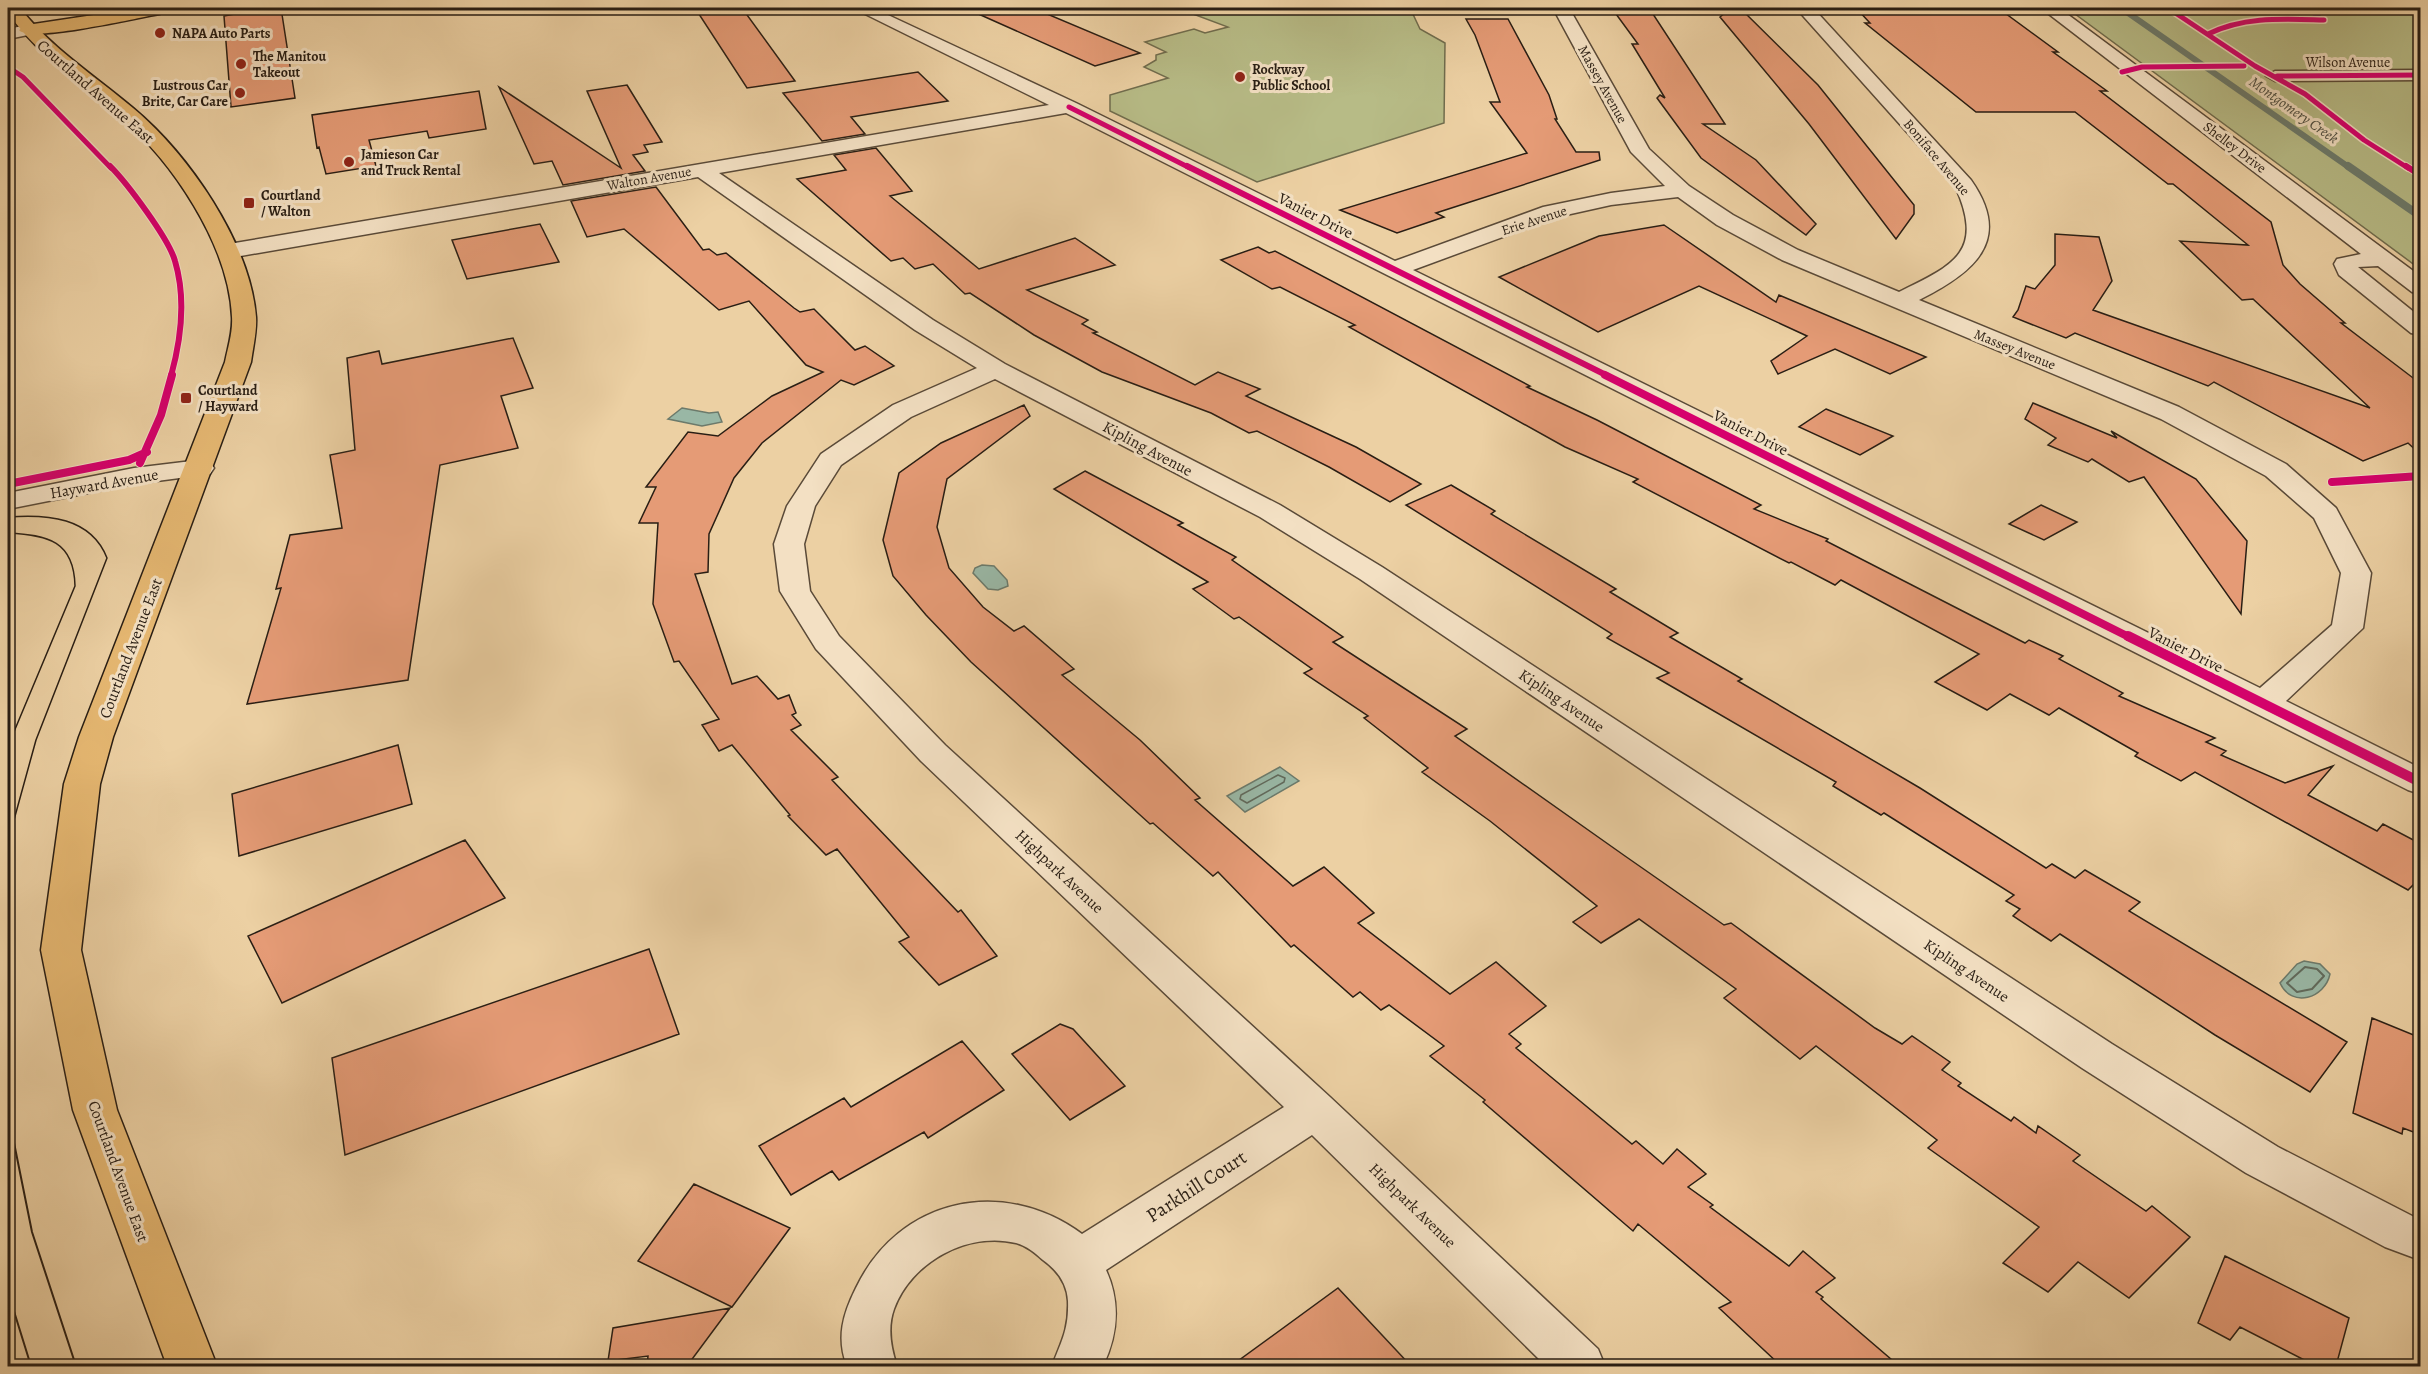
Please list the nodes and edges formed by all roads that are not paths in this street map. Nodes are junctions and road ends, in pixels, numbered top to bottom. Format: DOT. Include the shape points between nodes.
graph roads {
  1 [pos="12,8"];
  2 [pos="131,8"];
  3 [pos="164,8"];
  4 [pos="861,8"];
  5 [pos="1561,8"];
  6 [pos="1804,8"];
  7 [pos="2049,8"];
  8 [pos="27,30"];
  9 [pos="8,34"];
  10 [pos="2421,75"];
  11 [pos="2275,76"];
  12 [pos="1069,107"];
  13 [pos="700,169"];
  14 [pos="1682,190"];
  15 [pos="229,251"];
  16 [pos="2383,259"];
  17 [pos="1392,270"];
  18 [pos="2421,287"];
  19 [pos="1899,301"];
  20 [pos="2421,328"];
  21 [pos="996,369"];
  22 [pos="200,468"];
  23 [pos="8,501"];
  24 [pos="2262,705"];
  25 [pos="2421,782"];
  26 [pos="1315,1110"];
  27 [pos="2421,1240"];
  28 [pos="1078,1262"];
  29 [pos="192,1366"];
  30 [pos="872,1366"];
  31 [pos="1077,1366"];
  32 [pos="1580,1366"];
  1 -- 8 [label="main road, Courtland Avenue East"];
  2 -- 8 [label="main road"];
  3 -- 8 [label="main road" via="72,26"];
  4 -- 12 [label="street, Vanier Drive"];
  5 -- 14 [label="street, Massey Avenue" via="1641,152"];
  6 -- 19 [label="street, Boniface Avenue" via="1964,184 1977,206 1980,225 1966,264"];
  7 -- 16 [label="street, Shelley Drive"];
  8 -- 9 [label="street"];
  8 -- 15 [label="main road, Courtland Avenue East" via="65,67 142,127 190,185"];
  10 -- 11 [label="street, Wilson Avenue"];
  12 -- 13 [label="street, Walton Avenue"];
  12 -- 17 [label="street, Vanier Drive"];
  13 -- 15 [label="street, Walton Avenue"];
  13 -- 21 [label="street, Kipling Avenue" via="924,325"];
  14 -- 17 [label="street, Erie Avenue" via="1551,212"];
  14 -- 19 [label="street, Massey Avenue" via="1725,220 1790,255"];
  15 -- 22 [label="main road, Courtland Avenue East" via="244,317 238,362"];
  16 -- 18 [label="street, Shelley Drive"];
  16 -- 20 [label="street" via="2345,264 2347,270"];
  17 -- 24 [label="street, Vanier Drive"];
  19 -- 24 [label="street, Massey Avenue" via="2170,413 2276,470 2326,514 2356,573 2347,628"];
  21 -- 26 [label="street, Highpark Avenue" via="902,411 831,460 801,506 789,544 795,591 827,642 933,753"];
  21 -- 27 [label="street, Kipling Avenue" via="1270,511 1361,567 2097,1056 2262,1160"];
  22 -- 23 [label="street, Hayward Avenue" via="134,476"];
  22 -- 29 [label="main road, Courtland Avenue East" via="84,775 61,950 95,1110"];
  24 -- 25 [label="street, Vanier Drive"];
  26 -- 28 [label="street, Parkhill Court"];
  26 -- 32 [label="street, Highpark Avenue"];
  28 -- 30 [label="street" via="1056,1239 1026,1225 993,1220 958,1224 925,1238 897,1261 876,1289 866,1323 867,1356"];
  28 -- 31 [label="street" via="1091,1292 1092,1327"];
}
